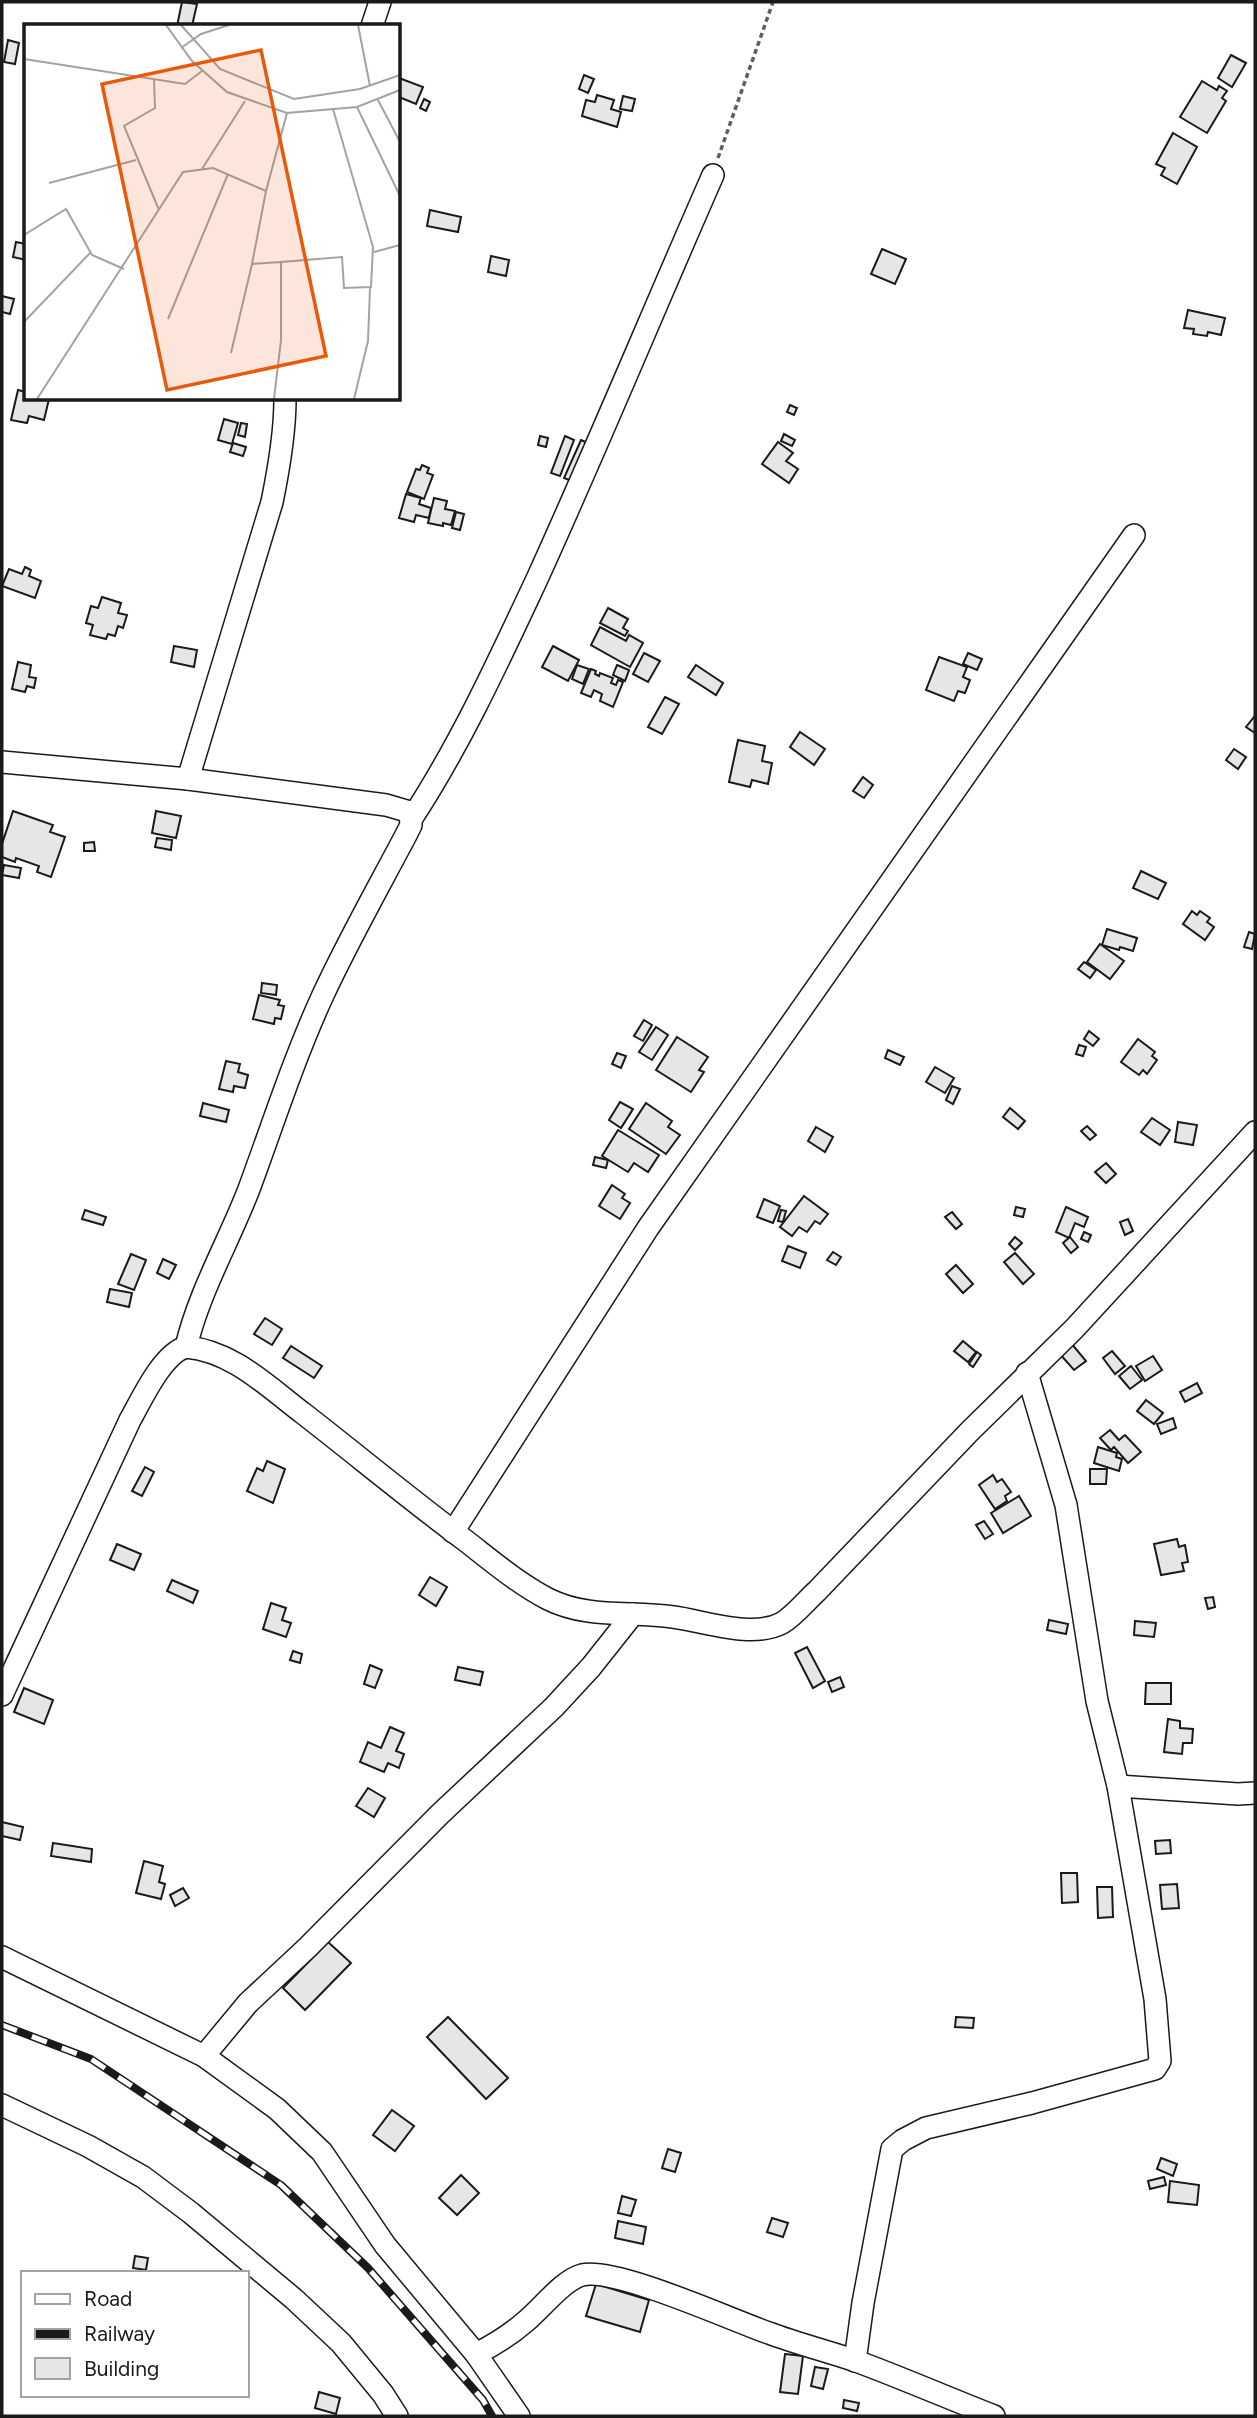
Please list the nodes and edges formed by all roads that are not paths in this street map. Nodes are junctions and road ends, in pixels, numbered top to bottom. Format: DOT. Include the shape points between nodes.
graph roads {
  1 [pos="380,2"];
  2 [pos="374,24"];
  3 [pos="713,175"];
  4 [pos="285,401"];
  5 [pos="1134,535"];
  6 [pos="2,762"];
  7 [pos="188,779"];
  8 [pos="412,818"];
  9 [pos="1255,1132"];
  10 [pos="186,1347"];
  11 [pos="1027,1373"];
  12 [pos="453,1532"];
  13 [pos="633,1614"];
  14 [pos="2,1695"];
  15 [pos="1118,1786"];
  16 [pos="1255,1793"];
  17 [pos="2,1956"];
  18 [pos="204,2056"];
  19 [pos="2,2105"];
  20 [pos="476,2354"];
  21 [pos="855,2361"];
  22 [pos="397,2416"];
  23 [pos="519,2416"];
  24 [pos="994,2416"];
  1 -- 2 [label="street"];
  3 -- 8 [label="street" via="502,654 437,780"];
  4 -- 7 [label="street" via="272,502"];
  5 -- 12 [label="street" via="648,1228"];
  6 -- 7 [label="street"];
  7 -- 8 [label="street" via="386,805 406,810"];
  8 -- 10 [label="street" via="310,1025"];
  9 -- 11 [label="street"];
  10 -- 12 [label="street" via="218,1354 241,1366"];
  10 -- 14 [label="street" via="151,1381 130,1420"];
  11 -- 13 [label="street" via="783,1623 763,1630"];
  11 -- 15 [label="street" via="1066,1504 1097,1701"];
  12 -- 13 [label="street" via="550,1600 576,1610"];
  13 -- 18 [label="street" via="554,1707 248,2003"];
  15 -- 16 [label="street"];
  15 -- 21 [label="street" via="1160,2061 1154,2069 1102,2085 926,2128 892,2149"];
  17 -- 18 [label="street"];
  18 -- 20 [label="street" via="277,2109 322,2152 386,2245"];
  19 -- 22 [label="street" via="143,2177 191,2213 341,2343"];
  20 -- 21 [label="street" via="522,2325 564,2283 582,2275 602,2275"];
  20 -- 23 [label="street"];
  21 -- 24 [label="street"];
}
